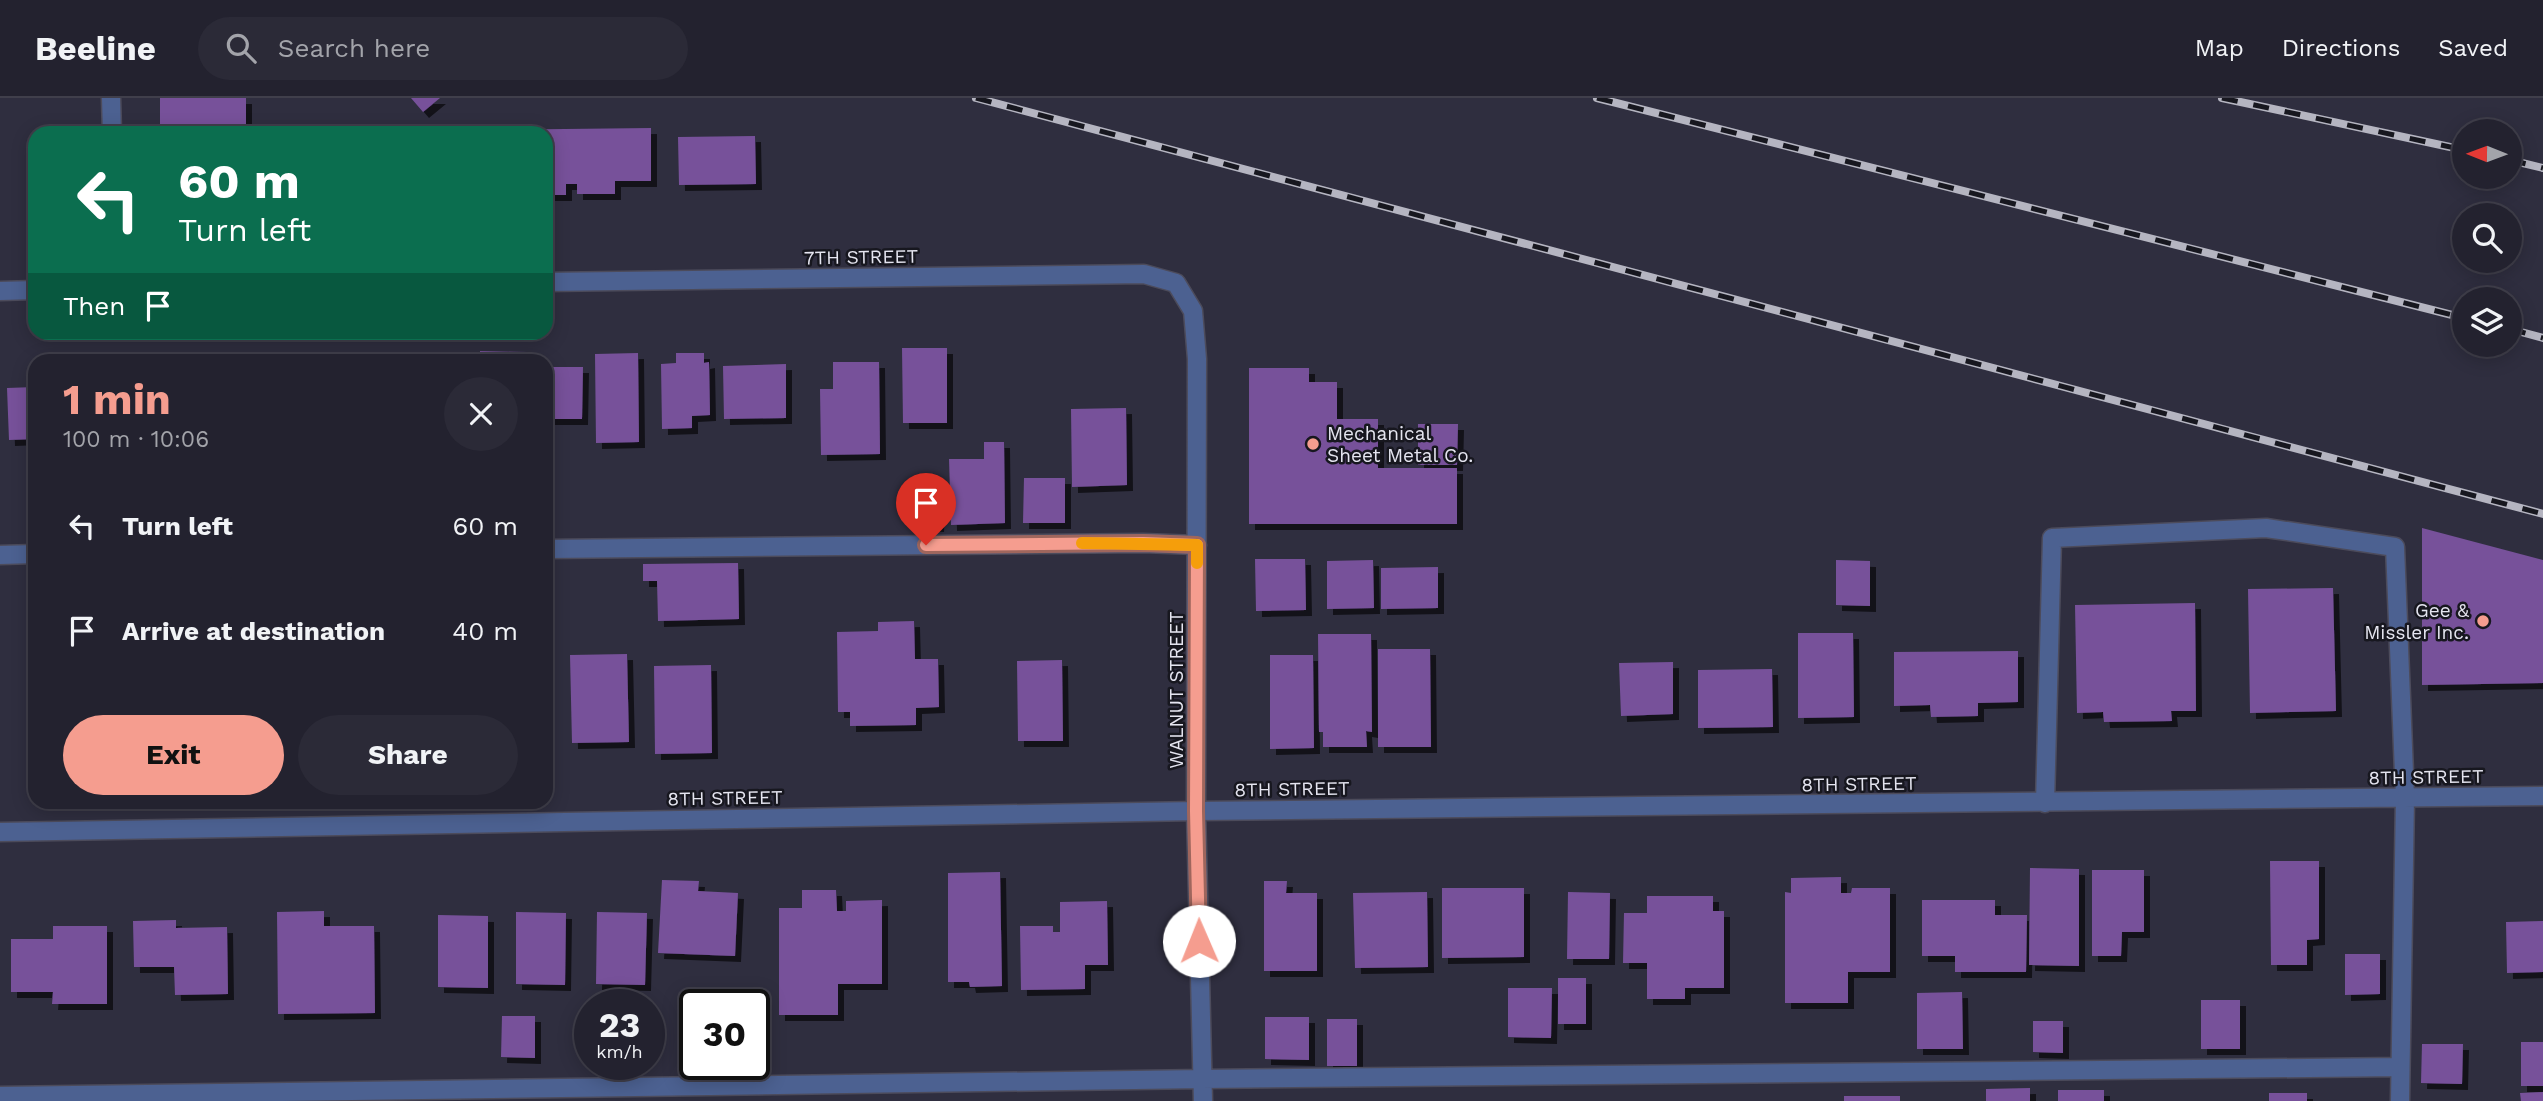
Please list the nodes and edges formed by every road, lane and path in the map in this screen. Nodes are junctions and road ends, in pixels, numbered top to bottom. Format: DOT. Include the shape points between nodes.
graph roads {
  1 [pos="111,98"];
  2 [pos="113,126"];
  3 [pos="553,282"];
  4 [pos="1176,283"];
  5 [pos="28,290"];
  6 [pos="0,291"];
  7 [pos="1197,545"];
  8 [pos="553,549"];
  9 [pos="28,554"];
  10 [pos="0,555"];
  11 [pos="2543,796"];
  12 [pos="2405,798"];
  13 [pos="2045,803"];
  14 [pos="1196,811"];
  15 [pos="0,832"];
  16 [pos="2400,1068"];
  17 [pos="1202,1079"];
  18 [pos="0,1096"];
  19 [pos="1203,1101"];
  20 [pos="2400,1101"];
  1 -- 2 [label="street"];
  3 -- 4 [label="street, 7TH STREET" via="1144,274"];
  4 -- 7 [label="street, WALNUT STREET" via="1193,312 1197,359"];
  5 -- 6 [label="street"];
  7 -- 8 [label="street"];
  7 -- 14 [label="street, WALNUT STREET"];
  9 -- 10 [label="street"];
  11 -- 12 [label="street, 8TH STREET"];
  12 -- 13 [label="street, 8TH STREET"];
  12 -- 13 [label="street" via="2395,547 2266,528 2052,538"];
  12 -- 16 [label="street"];
  13 -- 14 [label="street, 8TH STREET"];
  14 -- 15 [label="street, 8TH STREET"];
  14 -- 17 [label="street, WALNUT STREET"];
  16 -- 17 [label="street"];
  16 -- 20 [label="street"];
  17 -- 18 [label="street"];
  17 -- 19 [label="street, WALNUT STREET"];
}
